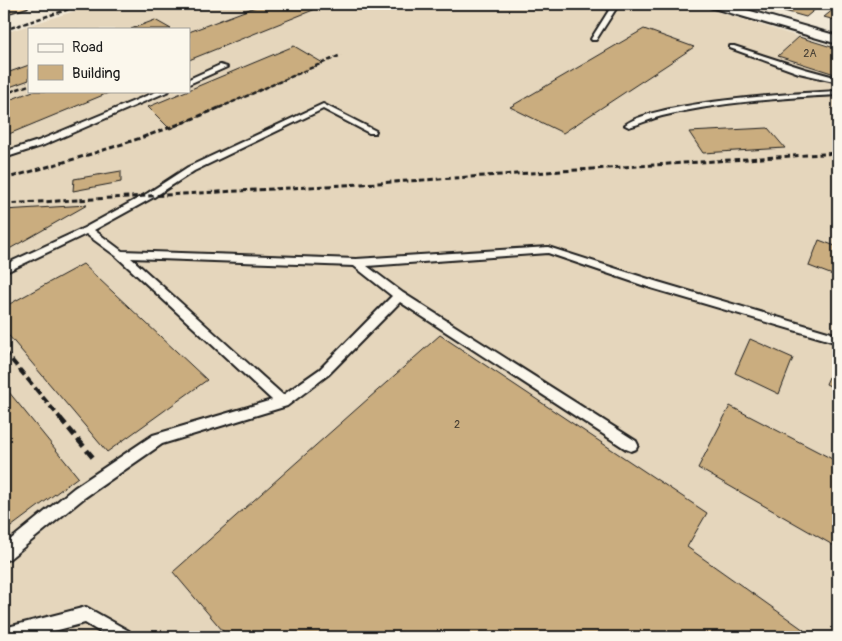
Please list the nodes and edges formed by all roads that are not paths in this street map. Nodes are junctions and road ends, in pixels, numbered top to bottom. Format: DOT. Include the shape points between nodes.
graph roads {
  1 [pos="22,4"];
  2 [pos="616,4"];
  3 [pos="718,4"];
  4 [pos="4,9"];
  5 [pos="594,39"];
  6 [pos="838,40"];
  7 [pos="732,47"];
  8 [pos="223,67"];
  9 [pos="838,80"];
  10 [pos="190,82"];
  11 [pos="163,92"];
  12 [pos="838,92"];
  13 [pos="629,125"];
  14 [pos="372,130"];
  15 [pos="4,155"];
  16 [pos="87,230"];
  17 [pos="120,254"];
  18 [pos="356,263"];
  19 [pos="4,269"];
  20 [pos="399,296"];
  21 [pos="838,340"];
  22 [pos="283,402"];
  23 [pos="631,444"];
  24 [pos="4,554"];
  25 [pos="4,636"];
  26 [pos="123,637"];
  1 -- 4 [label="highway"];
  2 -- 5 [label="lane"];
  3 -- 6 [label="street"];
  7 -- 9 [label="lane"];
  8 -- 10 [label="lane"];
  11 -- 15 [label="lane" via="41,143"];
  12 -- 13 [label="lane" via="768,96 646,117"];
  14 -- 16 [label="lane" via="323,106 190,169"];
  16 -- 17 [label="lane"];
  16 -- 19 [label="lane"];
  17 -- 18 [label="lane"];
  17 -- 22 [label="lane"];
  18 -- 20 [label="lane"];
  18 -- 21 [label="lane" via="548,250"];
  20 -- 22 [label="lane" via="324,372"];
  20 -- 23 [label="lane"];
  22 -- 24 [label="lane" via="158,439 78,493"];
  25 -- 26 [label="lane" via="86,615"];
}
